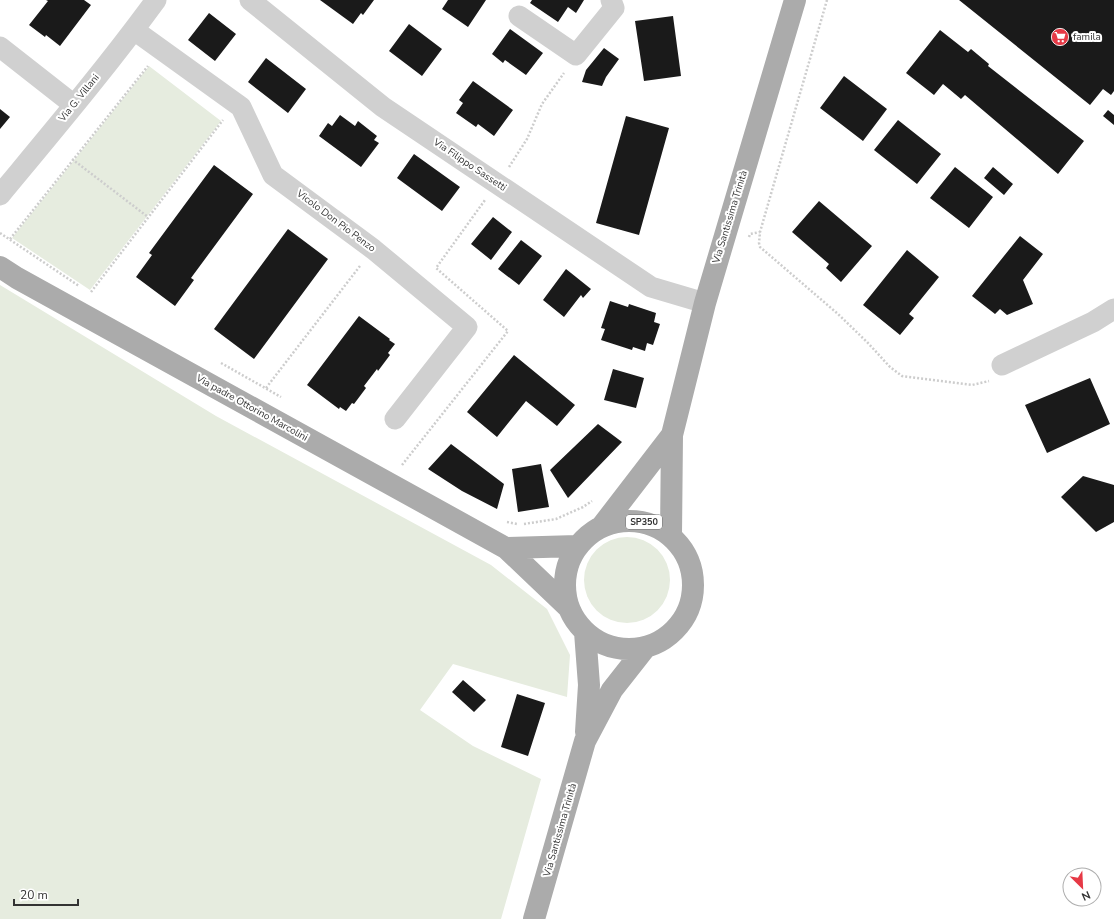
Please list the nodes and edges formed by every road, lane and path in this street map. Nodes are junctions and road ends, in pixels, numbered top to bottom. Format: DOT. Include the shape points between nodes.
graph roads {
  1 [pos="156,0"];
  2 [pos="250,0"];
  3 [pos="611,0"];
  4 [pos="795,0"];
  5 [pos="827,0"];
  6 [pos="519,16"];
  7 [pos="134,30"];
  8 [pos="0,47"];
  9 [pos="162,49"];
  10 [pos="576,55"];
  11 [pos="236,103"];
  12 [pos="74,105"];
  13 [pos="72,160"];
  14 [pos="498,184"];
  15 [pos="0,195"];
  16 [pos="148,217"];
  17 [pos="0,233"];
  18 [pos="10,238"];
  19 [pos="373,249"];
  20 [pos="0,267"];
  21 [pos="91,292"];
  22 [pos="97,296"];
  23 [pos="705,303"];
  24 [pos="1114,309"];
  25 [pos="219,362"];
  26 [pos="997,373"];
  27 [pos="266,388"];
  28 [pos="285,399"];
  29 [pos="395,419"];
  30 [pos="672,435"];
  31 [pos="594,500"];
  32 [pos="502,521"];
  33 [pos="602,526"];
  34 [pos="671,535"];
  35 [pos="577,546"];
  36 [pos="506,548"];
  37 [pos="568,607"];
  38 [pos="585,632"];
  39 [pos="645,648"];
  40 [pos="585,741"];
  41 [pos="534,919"];
  1 -- 7 [label="street, Via G. Villani"];
  2 -- 14 [label="street, Via Filippo Sassetti" via="383,107"];
  3 -- 10 [label="street" via="614,8"];
  4 -- 23 [label="main road, Via Santissima Trinità"];
  5 -- 26 [label="path" via="758,238 760,247 838,314 902,376 972,385"];
  6 -- 10 [label="street"];
  7 -- 9 [label="street, Vicolo Don Pio Penzo"];
  7 -- 12 [label="street, Via G. Villani"];
  8 -- 12 [label="street"];
  9 -- 11 [label="street, Vicolo Don Pio Penzo"];
  9 -- 13 [label="path"];
  10 -- 14 [label="path" via="542,104 527,139"];
  11 -- 16 [label="path"];
  11 -- 19 [label="street, Vicolo Don Pio Penzo" via="241,107 273,175"];
  12 -- 15 [label="street, Via G. Villani"];
  13 -- 16 [label="path"];
  13 -- 18 [label="path"];
  14 -- 23 [label="street, Via Filippo Sassetti" via="651,287"];
  16 -- 21 [label="path"];
  17 -- 18 [label="path"];
  18 -- 21 [label="path"];
  19 -- 27 [label="path"];
  19 -- 29 [label="street, Vicolo Don Pio Penzo" via="467,326"];
  20 -- 36 [label="main road, Via padre Ottorino Marcolini"];
  21 -- 22 [label="path"];
  23 -- 30 [label="main road, Via Santissima Trinità"];
  24 -- 26 [label="street"];
  25 -- 27 [label="path"];
  27 -- 28 [label="path"];
  30 -- 33 [label="main road, Via Santissima Trinità"];
  30 -- 34 [label="main road, Via Santissima Trinità"];
  31 -- 32 [label="path" via="556,519 519,525"];
  33 -- 34 [label="main road, Via Santissima Trinità / SP350" via="620,521 638,521 655,526"];
  33 -- 35 [label="main road, Via Santissima Trinità / SP350" via="588,534"];
  34 -- 39 [label="main road, Via Santissima Trinità / SP350" via="684,550 692,569 693,589 689,609 679,626 664,639"];
  35 -- 36 [label="main road"];
  35 -- 37 [label="main road, Via Santissima Trinità / SP350" via="569,559 565,575 564,591"];
  36 -- 37 [label="main road, Via padre Ottorino Marcolini"];
  37 -- 38 [label="main road, Via Santissima Trinità / SP350" via="574,620"];
  38 -- 39 [label="main road, Via Santissima Trinità / SP350" via="598,642 613,648"];
  38 -- 40 [label="main road, Via Santissima Trinità / SP350" via="589,685"];
  39 -- 40 [label="main road, Via Santissima Trinità / SP350" via="612,690"];
  40 -- 41 [label="main road, Via Santissima Trinità / SP350"];
}
